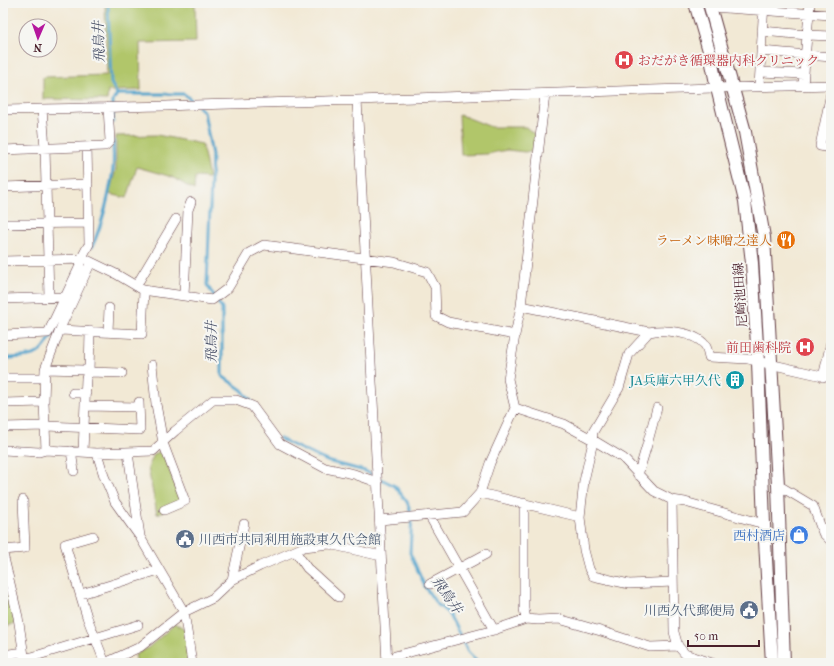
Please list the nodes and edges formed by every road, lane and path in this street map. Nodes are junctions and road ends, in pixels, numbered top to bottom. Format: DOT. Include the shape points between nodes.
graph roads {
  1 [pos="695,3"];
  2 [pos="810,3"];
  3 [pos="710,5"];
  4 [pos="764,7"];
  5 [pos="809,14"];
  6 [pos="831,15"];
  7 [pos="762,31"];
  8 [pos="808,35"];
  9 [pos="831,36"];
  10 [pos="761,51"];
  11 [pos="805,55"];
  12 [pos="831,57"];
  13 [pos="760,72"];
  14 [pos="804,74"];
  15 [pos="831,85"];
  16 [pos="733,86"];
  17 [pos="759,86"];
  18 [pos="803,86"];
  19 [pos="717,88"];
  20 [pos="831,93"];
  21 [pos="545,94"];
  22 [pos="358,100"];
  23 [pos="108,107"];
  24 [pos="42,109"];
  25 [pos="3,110"];
  26 [pos="87,147"];
  27 [pos="45,148"];
  28 [pos="831,148"];
  29 [pos="3,150"];
  30 [pos="88,184"];
  31 [pos="46,185"];
  32 [pos="3,187"];
  33 [pos="191,202"];
  34 [pos="176,219"];
  35 [pos="48,223"];
  36 [pos="88,223"];
  37 [pos="3,224"];
  38 [pos="366,258"];
  39 [pos="81,259"];
  40 [pos="49,260"];
  41 [pos="3,261"];
  42 [pos="91,262"];
  43 [pos="140,288"];
  44 [pos="184,296"];
  45 [pos="49,297"];
  46 [pos="65,297"];
  47 [pos="3,299"];
  48 [pos="521,306"];
  49 [pos="109,308"];
  50 [pos="60,330"];
  51 [pos="90,331"];
  52 [pos="108,332"];
  53 [pos="649,332"];
  54 [pos="3,335"];
  55 [pos="515,335"];
  56 [pos="831,342"];
  57 [pos="758,362"];
  58 [pos="152,365"];
  59 [pos="772,366"];
  60 [pos="89,372"];
  61 [pos="45,373"];
  62 [pos="122,373"];
  63 [pos="3,378"];
  64 [pos="827,378"];
  65 [pos="73,393"];
  66 [pos="86,393"];
  67 [pos="44,402"];
  68 [pos="3,403"];
  69 [pos="85,406"];
  70 [pos="515,408"];
  71 [pos="657,408"];
  72 [pos="46,426"];
  73 [pos="3,427"];
  74 [pos="84,428"];
  75 [pos="592,440"];
  76 [pos="162,443"];
  77 [pos="3,450"];
  78 [pos="46,450"];
  79 [pos="71,451"];
  80 [pos="84,452"];
  81 [pos="97,453"];
  82 [pos="128,453"];
  83 [pos="74,471"];
  84 [pos="638,475"];
  85 [pos="378,483"];
  86 [pos="778,485"];
  87 [pos="480,493"];
  88 [pos="23,500"];
  89 [pos="672,500"];
  90 [pos="524,503"];
  91 [pos="164,510"];
  92 [pos="429,515"];
  93 [pos="580,517"];
  94 [pos="380,520"];
  95 [pos="244,524"];
  96 [pos="764,524"];
  97 [pos="93,536"];
  98 [pos="140,538"];
  99 [pos="831,541"];
  100 [pos="3,550"];
  101 [pos="296,551"];
  102 [pos="3,554"];
  103 [pos="486,554"];
  104 [pos="382,556"];
  105 [pos="459,568"];
  106 [pos="159,570"];
  107 [pos="232,580"];
  108 [pos="674,582"];
  109 [pos="430,584"];
  110 [pos="81,594"];
  111 [pos="339,597"];
  112 [pos="184,612"];
  113 [pos="526,619"];
  114 [pos="138,625"];
  115 [pos="494,630"];
  116 [pos="95,637"];
  117 [pos="678,646"];
  118 [pos="3,655"];
  119 [pos="24,657"];
  120 [pos="685,659"];
  121 [pos="105,663"];
  122 [pos="192,663"];
  123 [pos="388,663"];
  124 [pos="712,663"];
  125 [pos="772,663"];
  126 [pos="784,663"];
  1 -- 19 [label="main road, 尼崎池田線"];
  2 -- 5 [label="street"];
  3 -- 4 [label="street"];
  3 -- 16 [label="main road"];
  4 -- 5 [label="street"];
  4 -- 7 [label="street"];
  5 -- 6 [label="street"];
  5 -- 8 [label="street"];
  7 -- 8 [label="street"];
  7 -- 10 [label="street"];
  8 -- 9 [label="street"];
  8 -- 11 [label="street"];
  10 -- 11 [label="street"];
  10 -- 13 [label="street"];
  11 -- 12 [label="street"];
  11 -- 14 [label="street"];
  13 -- 14 [label="street"];
  13 -- 17 [label="street"];
  14 -- 18 [label="street"];
  15 -- 18 [label="street"];
  16 -- 17 [label="street"];
  16 -- 19 [label="street"];
  16 -- 59 [label="main road" via="745,132 764,237"];
  17 -- 18 [label="street"];
  19 -- 21 [label="street"];
  19 -- 57 [label="main road, 尼崎池田線" via="745,201"];
  20 -- 28 [label="street" via="820,146"];
  21 -- 22 [label="street"];
  21 -- 48 [label="street"];
  22 -- 23 [label="street"];
  22 -- 38 [label="street"];
  23 -- 24 [label="street"];
  23 -- 26 [label="street" via="110,141 105,146"];
  24 -- 25 [label="street"];
  24 -- 27 [label="street"];
  26 -- 27 [label="street"];
  26 -- 30 [label="street"];
  27 -- 29 [label="street"];
  27 -- 31 [label="street"];
  30 -- 31 [label="street"];
  30 -- 36 [label="street"];
  31 -- 32 [label="street"];
  31 -- 35 [label="street"];
  33 -- 44 [label="street" via="188,210"];
  34 -- 43 [label="street"];
  35 -- 36 [label="street"];
  35 -- 37 [label="street"];
  35 -- 40 [label="street"];
  36 -- 39 [label="street" via="89,244"];
  38 -- 44 [label="street" via="264,246 249,253 228,288 212,300"];
  38 -- 55 [label="street" via="394,262 427,272 434,287 436,316 448,322"];
  38 -- 85 [label="street"];
  39 -- 40 [label="street"];
  39 -- 42 [label="street"];
  39 -- 46 [label="street"];
  40 -- 41 [label="street"];
  40 -- 45 [label="street"];
  42 -- 43 [label="street"];
  42 -- 50 [label="street"];
  43 -- 44 [label="street"];
  43 -- 52 [label="street" via="142,334"];
  45 -- 46 [label="street"];
  45 -- 47 [label="street"];
  46 -- 54 [label="street" via="48,333"];
  48 -- 53 [label="street"];
  48 -- 55 [label="street"];
  49 -- 52 [label="street"];
  50 -- 51 [label="street"];
  50 -- 61 [label="street"];
  51 -- 52 [label="street"];
  51 -- 60 [label="street"];
  53 -- 57 [label="street" via="658,330 691,335 705,345 709,357"];
  53 -- 75 [label="street" via="629,354 619,388 593,432"];
  55 -- 70 [label="street" via="508,379"];
  56 -- 64 [label="street"];
  57 -- 59 [label="street"];
  57 -- 96 [label="main road, 尼崎池田線"];
  58 -- 76 [label="street"];
  59 -- 64 [label="street"];
  59 -- 86 [label="main road"];
  60 -- 61 [label="street" via="84,370"];
  60 -- 62 [label="street"];
  60 -- 66 [label="street" via="86,378"];
  61 -- 63 [label="street"];
  61 -- 67 [label="street"];
  65 -- 66 [label="street"];
  66 -- 69 [label="street"];
  67 -- 68 [label="street"];
  67 -- 72 [label="street"];
  69 -- 74 [label="street"];
  69 -- 74 [label="street" via="139,405 140,430"];
  70 -- 75 [label="street" via="564,424"];
  70 -- 87 [label="street" via="490,463"];
  71 -- 84 [label="street"];
  72 -- 73 [label="street"];
  72 -- 74 [label="street"];
  72 -- 78 [label="street"];
  74 -- 80 [label="street"];
  75 -- 84 [label="street" via="623,458"];
  75 -- 93 [label="street"];
  76 -- 82 [label="street" via="153,452"];
  76 -- 85 [label="street" via="213,400 236,400 252,406 280,444 325,468 354,474"];
  76 -- 91 [label="street" via="186,501"];
  77 -- 78 [label="street"];
  78 -- 79 [label="street"];
  79 -- 80 [label="street"];
  79 -- 83 [label="street"];
  80 -- 81 [label="street"];
  81 -- 82 [label="street"];
  81 -- 98 [label="street" via="115,502"];
  82 -- 98 [label="street"];
  84 -- 89 [label="street" via="654,491"];
  85 -- 94 [label="street"];
  86 -- 99 [label="street" via="813,506 823,532"];
  86 -- 126 [label="main road"];
  87 -- 90 [label="street"];
  87 -- 92 [label="street" via="463,512"];
  88 -- 100 [label="street" via="25,548"];
  89 -- 96 [label="street"];
  89 -- 108 [label="street"];
  90 -- 93 [label="street"];
  90 -- 113 [label="street"];
  92 -- 94 [label="street"];
  92 -- 105 [label="street"];
  93 -- 108 [label="street" via="584,550 593,576 629,584"];
  94 -- 104 [label="street"];
  95 -- 107 [label="street"];
  96 -- 125 [label="main road, 尼崎池田線"];
  97 -- 110 [label="street" via="65,544"];
  98 -- 106 [label="street"];
  101 -- 104 [label="street" via="304,547 329,544"];
  101 -- 107 [label="street"];
  101 -- 111 [label="street" via="307,568"];
  102 -- 119 [label="street" via="18,617"];
  103 -- 105 [label="street"];
  104 -- 123 [label="street"];
  105 -- 109 [label="street"];
  105 -- 115 [label="street"];
  106 -- 110 [label="street"];
  106 -- 112 [label="street"];
  107 -- 112 [label="street" via="213,598"];
  108 -- 117 [label="street" via="674,632"];
  110 -- 116 [label="street"];
  112 -- 121 [label="street" via="140,647"];
  112 -- 122 [label="street"];
  113 -- 115 [label="street"];
  113 -- 117 [label="street" via="559,619 650,647"];
  114 -- 116 [label="street"];
  115 -- 123 [label="street" via="395,656"];
  116 -- 119 [label="street" via="32,657"];
  116 -- 121 [label="street"];
  117 -- 120 [label="street"];
  118 -- 119 [label="street"];
  120 -- 124 [label="street"];
}
